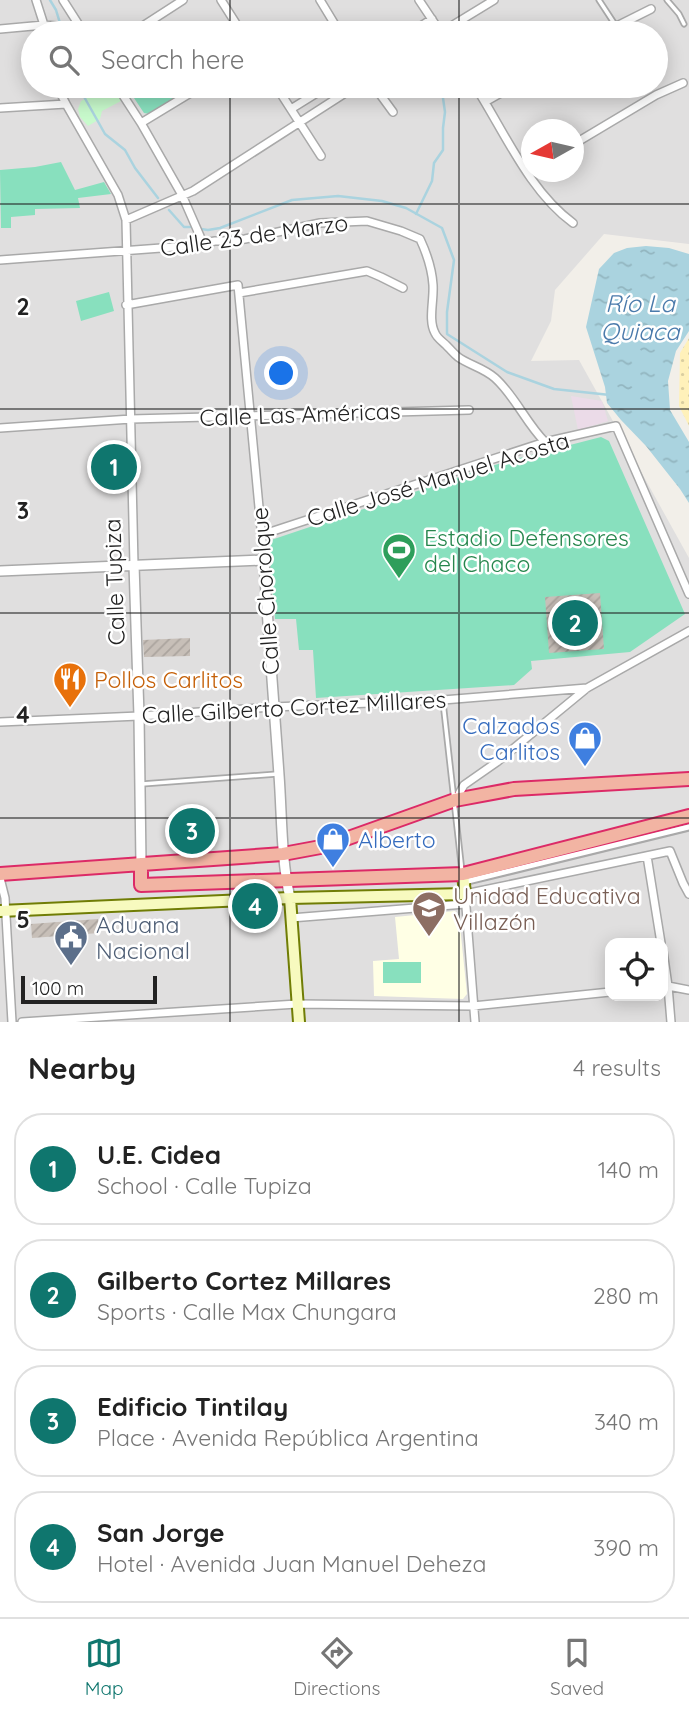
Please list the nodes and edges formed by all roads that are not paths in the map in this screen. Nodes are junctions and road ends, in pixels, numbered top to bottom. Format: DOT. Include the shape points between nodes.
graph roads {
  1 [pos="36,0"];
  2 [pos="63,0"];
  3 [pos="183,0"];
  4 [pos="221,0"];
  5 [pos="320,0"];
  6 [pos="419,0"];
  7 [pos="494,0"];
  8 [pos="599,0"];
  9 [pos="667,0"];
  10 [pos="650,9"];
  11 [pos="432,19"];
  12 [pos="43,21"];
  13 [pos="77,21"];
  14 [pos="151,21"];
  15 [pos="234,21"];
  16 [pos="333,21"];
  17 [pos="429,21"];
  18 [pos="460,21"];
  19 [pos="612,21"];
  20 [pos="632,21"];
  21 [pos="684,24"];
  22 [pos="0,29"];
  23 [pos="21,29"];
  24 [pos="683,83"];
  25 [pos="668,90"];
  26 [pos="63,98"];
  27 [pos="125,98"];
  28 [pos="182,98"];
  29 [pos="284,98"];
  30 [pos="309,98"];
  31 [pos="337,98"];
  32 [pos="382,98"];
  33 [pos="482,98"];
  34 [pos="492,98"];
  35 [pos="653,98"];
  36 [pos="485,102"];
  37 [pos="66,104"];
  38 [pos="0,107"];
  39 [pos="291,109"];
  40 [pos="393,113"];
  41 [pos="299,122"];
  42 [pos="141,123"];
  43 [pos="584,138"];
  44 [pos="321,156"];
  45 [pos="521,158"];
  46 [pos="537,182"];
  47 [pos="183,195"];
  48 [pos="126,220"];
  49 [pos="573,223"];
  50 [pos="203,243"];
  51 [pos="125,251"];
  52 [pos="0,260"];
  53 [pos="402,288"];
  54 [pos="239,289"];
  55 [pos="127,305"];
  56 [pos="469,410"];
  57 [pos="250,415"];
  58 [pos="131,419"];
  59 [pos="0,428"];
  60 [pos="545,442"];
  61 [pos="261,535"];
  62 [pos="264,560"];
  63 [pos="134,565"];
  64 [pos="0,572"];
  65 [pos="689,594"];
  66 [pos="689,631"];
  67 [pos="587,688"];
  68 [pos="443,700"];
  69 [pos="273,707"];
  70 [pos="139,716"];
  71 [pos="0,722"];
  72 [pos="279,774"];
  73 [pos="689,779"];
  74 [pos="140,784"];
  75 [pos="455,800"];
  76 [pos="689,816"];
  77 [pos="689,827"];
  78 [pos="284,854"];
  79 [pos="647,856"];
  80 [pos="141,864"];
  81 [pos="0,876"];
  82 [pos="286,880"];
  83 [pos="464,888"];
  84 [pos="689,894"];
  85 [pos="289,898"];
  86 [pos="2,912"];
  87 [pos="291,918"];
  88 [pos="660,938"];
  89 [pos="668,986"];
  90 [pos="689,990"];
  91 [pos="605,993"];
  92 [pos="668,1000"];
  93 [pos="298,1004"];
  94 [pos="473,1006"];
  95 [pos="148,1013"];
  96 [pos="12,1022"];
  97 [pos="22,1022"];
  98 [pos="148,1022"];
  99 [pos="299,1022"];
  100 [pos="475,1022"];
  101 [pos="671,1022"];
  1 -- 12 [label="street"];
  2 -- 13 [label="street"];
  3 -- 14 [label="street"];
  4 -- 15 [label="street"];
  5 -- 16 [label="street"];
  6 -- 11 [label="street"];
  7 -- 18 [label="street"];
  8 -- 19 [label="lane"];
  9 -- 21 [label="lane"];
  10 -- 20 [label="street"];
  11 -- 17 [label="street"];
  22 -- 23 [label="street"];
  24 -- 25 [label="street"];
  26 -- 37 [label="street, Calle Tupiza"];
  27 -- 42 [label="street"];
  28 -- 42 [label="street"];
  29 -- 39 [label="street"];
  30 -- 39 [label="street"];
  31 -- 41 [label="street"];
  32 -- 40 [label="street"];
  33 -- 36 [label="street"];
  34 -- 36 [label="street"];
  35 -- 43 [label="street"];
  36 -- 45 [label="street"];
  37 -- 38 [label="street"];
  37 -- 48 [label="street, Calle Tupiza" via="118,195"];
  39 -- 41 [label="street"];
  41 -- 44 [label="street"];
  41 -- 47 [label="street"];
  42 -- 47 [label="street"];
  46 -- 49 [label="street" via="559,213"];
  47 -- 48 [label="street"];
  47 -- 50 [label="street"];
  48 -- 51 [label="street, Calle Tupiza"];
  50 -- 51 [label="street, Calle 23 de Marzo"];
  50 -- 60 [label="street, Calle 23 de Marzo" via="320,223 366,221 420,239 431,268 435,333 459,358 495,378"];
  51 -- 52 [label="street, Calle 23 de Marzo"];
  51 -- 55 [label="street, Calle Tupiza"];
  53 -- 54 [label="street" via="367,271"];
  54 -- 55 [label="street"];
  54 -- 57 [label="street, Calle Chorolque"];
  55 -- 58 [label="street, Calle Tupiza"];
  56 -- 57 [label="street, Calle Las Américas"];
  57 -- 58 [label="street, Calle Las Américas"];
  57 -- 61 [label="street, Calle Chorolque"];
  58 -- 59 [label="street, Calle Las Américas"];
  58 -- 63 [label="street, Calle Tupiza"];
  60 -- 61 [label="street, Calle José Manuel Acosta"];
  60 -- 65 [label="street, Calle José Manuel Acosta" via="616,426"];
  61 -- 62 [label="street, Calle Chorolque"];
  62 -- 63 [label="street"];
  62 -- 69 [label="street, Calle Chorolque"];
  63 -- 64 [label="street"];
  63 -- 70 [label="street, Calle Tupiza"];
  66 -- 67 [label="street"];
  67 -- 68 [label="street, Calle Gilberto Cortez Millares"];
  67 -- 75 [label="street" via="464,785"];
  68 -- 69 [label="street, Calle Gilberto Cortez Millares"];
  68 -- 75 [label="lane"];
  69 -- 70 [label="street, Calle Gilberto Cortez Millares"];
  69 -- 72 [label="street, Calle Chorolque"];
  70 -- 71 [label="street, Calle Gilberto Cortez Millares"];
  70 -- 74 [label="street, Calle Tupiza"];
  72 -- 74 [label="lane"];
  72 -- 78 [label="street, Calle Chorolque"];
  73 -- 75 [label="highway" via="514,789"];
  74 -- 80 [label="street, Calle Tupiza"];
  75 -- 78 [label="highway" via="326,846"];
  75 -- 83 [label="lane"];
  76 -- 83 [label="highway"];
  77 -- 83 [label="street"];
  78 -- 80 [label="highway"];
  78 -- 82 [label="street, Calle Chorolque"];
  79 -- 83 [label="street"];
  79 -- 84 [label="street" via="670,851"];
  79 -- 88 [label="street"];
  80 -- 81 [label="highway"];
  80 -- 82 [label="highway, Calle Tupiza" via="141,885"];
  81 -- 86 [label="street" via="5,898"];
  82 -- 83 [label="highway"];
  82 -- 85 [label="street, Calle Chorolque"];
  83 -- 85 [label="main road"];
  83 -- 87 [label="street"];
  83 -- 94 [label="street"];
  85 -- 86 [label="main road"];
  85 -- 87 [label="main road"];
  86 -- 96 [label="street"];
  87 -- 93 [label="main road"];
  89 -- 90 [label="street"];
  91 -- 94 [label="street"];
  92 -- 101 [label="street"];
  93 -- 94 [label="street"];
  93 -- 95 [label="street"];
  93 -- 99 [label="main road"];
  94 -- 100 [label="street"];
  95 -- 97 [label="street"];
  95 -- 98 [label="street"];
}
